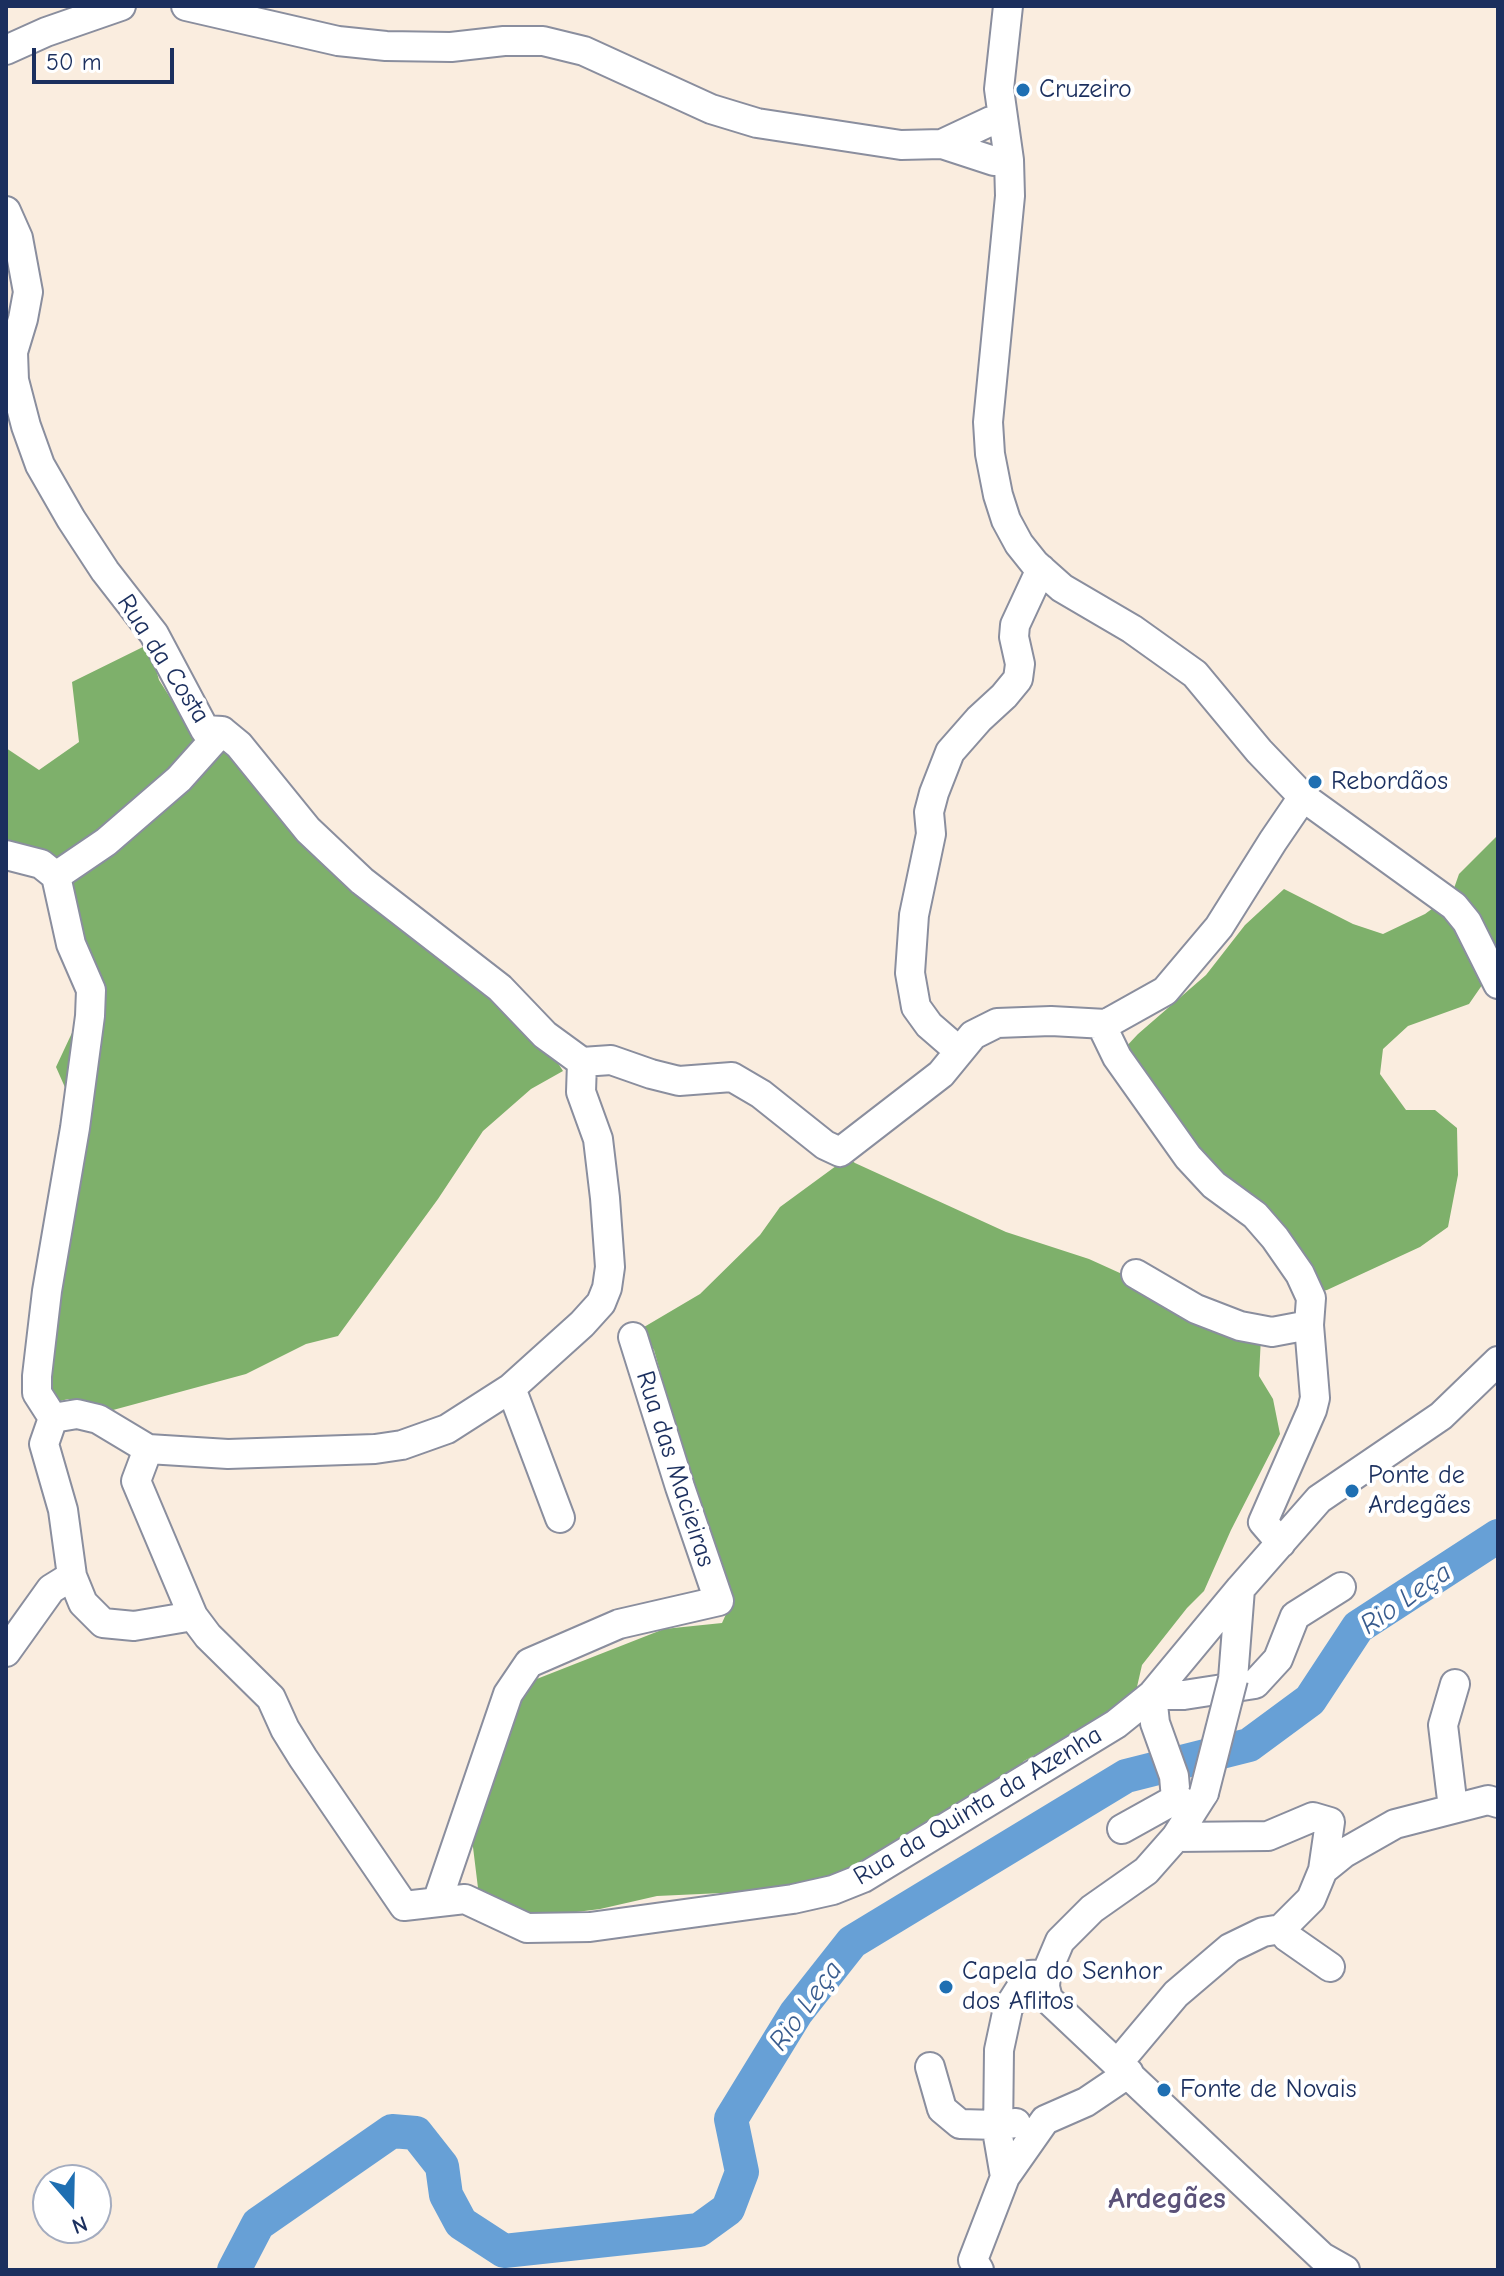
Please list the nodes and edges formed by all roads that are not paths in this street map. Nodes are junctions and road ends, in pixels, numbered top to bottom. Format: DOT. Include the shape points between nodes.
graph roads {
  1 [pos="121,6"];
  2 [pos="186,6"];
  3 [pos="1008,6"];
  4 [pos="6,50"];
  5 [pos="1003,119"];
  6 [pos="942,144"];
  7 [pos="1009,160"];
  8 [pos="6,211"];
  9 [pos="1041,569"];
  10 [pos="222,731"];
  11 [pos="1303,797"];
  12 [pos="6,855"];
  13 [pos="56,876"];
  14 [pos="1498,984"];
  15 [pos="1101,1024"];
  16 [pos="959,1051"];
  17 [pos="582,1062"];
  18 [pos="1136,1274"];
  19 [pos="1309,1325"];
  20 [pos="633,1337"];
  21 [pos="1498,1361"];
  22 [pos="511,1388"];
  23 [pos="53,1418"];
  24 [pos="148,1449"];
  25 [pos="560,1518"];
  26 [pos="1281,1543"];
  27 [pos="72,1576"];
  28 [pos="1341,1587"];
  29 [pos="1240,1589"];
  30 [pos="193,1616"];
  31 [pos="6,1652"];
  32 [pos="1455,1684"];
  33 [pos="1152,1695"];
  34 [pos="1495,1796"];
  35 [pos="1453,1808"];
  36 [pos="1122,1829"];
  37 [pos="1176,1837"];
  38 [pos="1323,1870"];
  39 [pos="437,1902"];
  40 [pos="1281,1929"];
  41 [pos="1330,1967"];
  42 [pos="1046,1974"];
  43 [pos="930,2067"];
  44 [pos="1124,2068"];
  45 [pos="1045,2120"];
  46 [pos="998,2125"];
  47 [pos="1005,2177"];
  48 [pos="979,2270"];
  49 [pos="1345,2270"];
  1 -- 4 [label="street"];
  2 -- 6 [label="street" via="338,41 386,46 543,41 584,51 711,109 757,123 901,145"];
  3 -- 5 [label="street" via="999,89"];
  5 -- 6 [label="street"];
  5 -- 7 [label="street"];
  6 -- 7 [label="street" via="994,161"];
  7 -- 9 [label="street" via="988,422 990,454 1006,520"];
  8 -- 10 [label="street, Rua da Costa" via="18,238 28,292 13,352 14,380 40,465 105,571 154,634 205,730"];
  9 -- 11 [label="street" via="1195,674"];
  9 -- 16 [label="street" via="1015,625 1018,679 950,752 929,812 931,834 914,915 910,973 916,1007"];
  10 -- 13 [label="street" via="179,779 106,842"];
  10 -- 17 [label="street, Rua da Costa" via="308,830 362,881 500,988 545,1035"];
  11 -- 14 [label="street" via="1454,906"];
  11 -- 15 [label="street" via="1219,927 1165,991"];
  12 -- 13 [label="street" via="41,864"];
  13 -- 23 [label="street" via="71,944 91,990 37,1376 37,1393"];
  15 -- 16 [label="street" via="997,1023 973,1035"];
  15 -- 19 [label="street" via="1117,1057 1188,1157 1214,1185 1255,1215 1300,1274 1311,1298"];
  16 -- 17 [label="street" via="941,1074 840,1152 732,1077 679,1081 611,1060"];
  17 -- 22 [label="street" via="581,1092 598,1139 610,1267 601,1303"];
  18 -- 19 [label="street" via="1196,1309 1240,1326 1272,1332"];
  19 -- 26 [label="street" via="1315,1398 1263,1522"];
  20 -- 39 [label="street, Rua das Macieiras" via="719,1601 619,1624 529,1663 508,1694"];
  21 -- 26 [label="street, Rua da Quinta da Azenha" via="1441,1416 1319,1499"];
  22 -- 24 [label="street" via="447,1429 402,1445 228,1454"];
  22 -- 25 [label="street"];
  23 -- 24 [label="street" via="77,1414 98,1419"];
  23 -- 27 [label="street" via="44,1444 63,1510"];
  24 -- 30 [label="street" via="136,1481"];
  26 -- 29 [label="street, Rua da Quinta da Azenha"];
  27 -- 30 [label="street" via="83,1603 103,1623 134,1626"];
  27 -- 31 [label="street" via="51,1589"];
  28 -- 33 [label="street" via="1295,1616 1278,1659 1255,1684"];
  29 -- 33 [label="street, Rua da Quinta da Azenha"];
  29 -- 37 [label="street, bridge" via="1233,1679 1204,1793"];
  30 -- 39 [label="street, Rua da Quinta da Azenha" via="271,1698 291,1739 404,1906"];
  32 -- 35 [label="street" via="1443,1725"];
  33 -- 36 [label="street" via="1176,1799"];
  33 -- 39 [label="street, Rua da Quinta da Azenha" via="1116,1724 956,1822 863,1878 833,1890 590,1927 527,1928 465,1899"];
  34 -- 35 [label="street"];
  35 -- 38 [label="street" via="1395,1824"];
  37 -- 38 [label="street" via="1268,1836 1313,1817 1330,1822"];
  37 -- 42 [label="street" via="1146,1871 1092,1909 1060,1941"];
  38 -- 40 [label="street" via="1311,1899"];
  40 -- 41 [label="street"];
  40 -- 44 [label="street" via="1230,1948 1176,1994"];
  42 -- 44 [label="street" via="1048,1999"];
  42 -- 46 [label="street" via="1029,1975 1008,2008 999,2050"];
  43 -- 46 [label="street" via="942,2109 960,2124"];
  44 -- 45 [label="street" via="1086,2102"];
  44 -- 49 [label="street" via="1322,2257"];
  45 -- 46 [label="street"];
  45 -- 47 [label="street"];
  46 -- 47 [label="street"];
  47 -- 48 [label="street" via="973,2260"];
}
